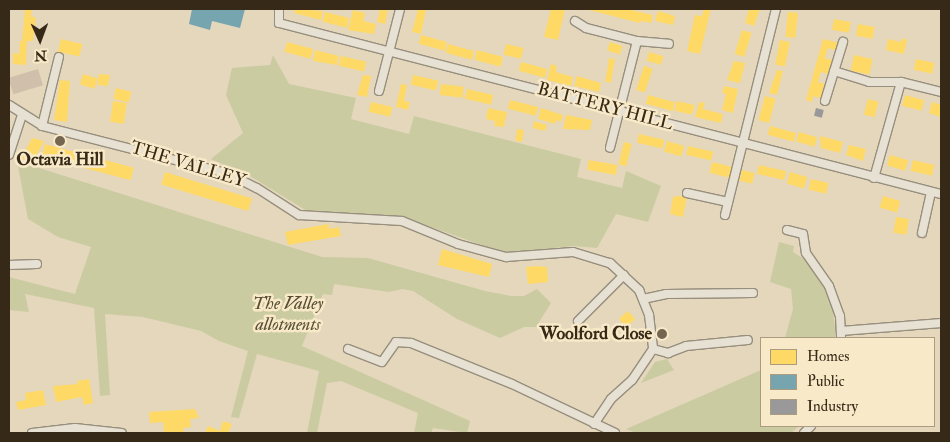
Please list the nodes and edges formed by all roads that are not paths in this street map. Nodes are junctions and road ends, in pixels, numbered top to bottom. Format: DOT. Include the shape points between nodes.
graph roads {
  1 [pos="280,9"];
  2 [pos="400,9"];
  3 [pos="776,9"];
  4 [pos="575,21"];
  5 [pos="637,41"];
  6 [pos="843,42"];
  7 [pos="669,44"];
  8 [pos="389,51"];
  9 [pos="59,57"];
  10 [pos="834,71"];
  11 [pos="902,82"];
  12 [pos="379,91"];
  13 [pos="941,92"];
  14 [pos="825,101"];
  15 [pos="9,105"];
  16 [pos="620,111"];
  17 [pos="22,115"];
  18 [pos="42,126"];
  19 [pos="742,143"];
  20 [pos="610,148"];
  21 [pos="9,155"];
  22 [pos="874,178"];
  23 [pos="931,192"];
  24 [pos="687,193"];
  25 [pos="941,194"];
  26 [pos="728,202"];
  27 [pos="725,216"];
  28 [pos="787,230"];
  29 [pos="922,233"];
  30 [pos="9,264"];
  31 [pos="37,264"];
  32 [pos="624,275"];
  33 [pos="753,293"];
  34 [pos="643,299"];
  35 [pos="578,321"];
  36 [pos="941,323"];
  37 [pos="841,335"];
  38 [pos="748,340"];
  39 [pos="348,349"];
  40 [pos="653,349"];
  41 [pos="594,424"];
  42 [pos="32,433"];
  43 [pos="122,433"];
  44 [pos="615,433"];
  1 -- 8 [label="street, BATTERY HILL" via="279,23"];
  2 -- 8 [label="street"];
  3 -- 19 [label="street"];
  4 -- 5 [label="street" via="586,28"];
  5 -- 7 [label="street"];
  5 -- 16 [label="street"];
  6 -- 10 [label="street"];
  8 -- 12 [label="street"];
  8 -- 16 [label="street, BATTERY HILL"];
  9 -- 18 [label="street"];
  10 -- 11 [label="street" via="869,82"];
  10 -- 14 [label="street"];
  11 -- 13 [label="street"];
  11 -- 22 [label="street"];
  15 -- 17 [label="street, THE VALLEY"];
  16 -- 19 [label="street, BATTERY HILL"];
  16 -- 20 [label="street"];
  17 -- 18 [label="street, THE VALLEY"];
  17 -- 21 [label="street"];
  18 -- 32 [label="street, THE VALLEY" via="230,174 299,216 402,221 458,244 506,258 573,252 610,263"];
  19 -- 22 [label="street, BATTERY HILL"];
  19 -- 26 [label="street"];
  22 -- 23 [label="street, BATTERY HILL"];
  23 -- 25 [label="street, BATTERY HILL"];
  23 -- 29 [label="street"];
  24 -- 26 [label="street"];
  26 -- 27 [label="street"];
  28 -- 37 [label="street" via="803,234 806,254 836,300"];
  30 -- 31 [label="street"];
  32 -- 34 [label="street, THE VALLEY"];
  32 -- 35 [label="street"];
  33 -- 34 [label="street" via="666,294"];
  34 -- 40 [label="street, THE VALLEY"];
  36 -- 37 [label="street"];
  38 -- 40 [label="street" via="686,346 668,353"];
  39 -- 41 [label="street" via="382,362 396,342 411,343 512,384"];
  40 -- 41 [label="street"];
  41 -- 44 [label="street"];
  42 -- 43 [label="street" via="75,428"];
}
